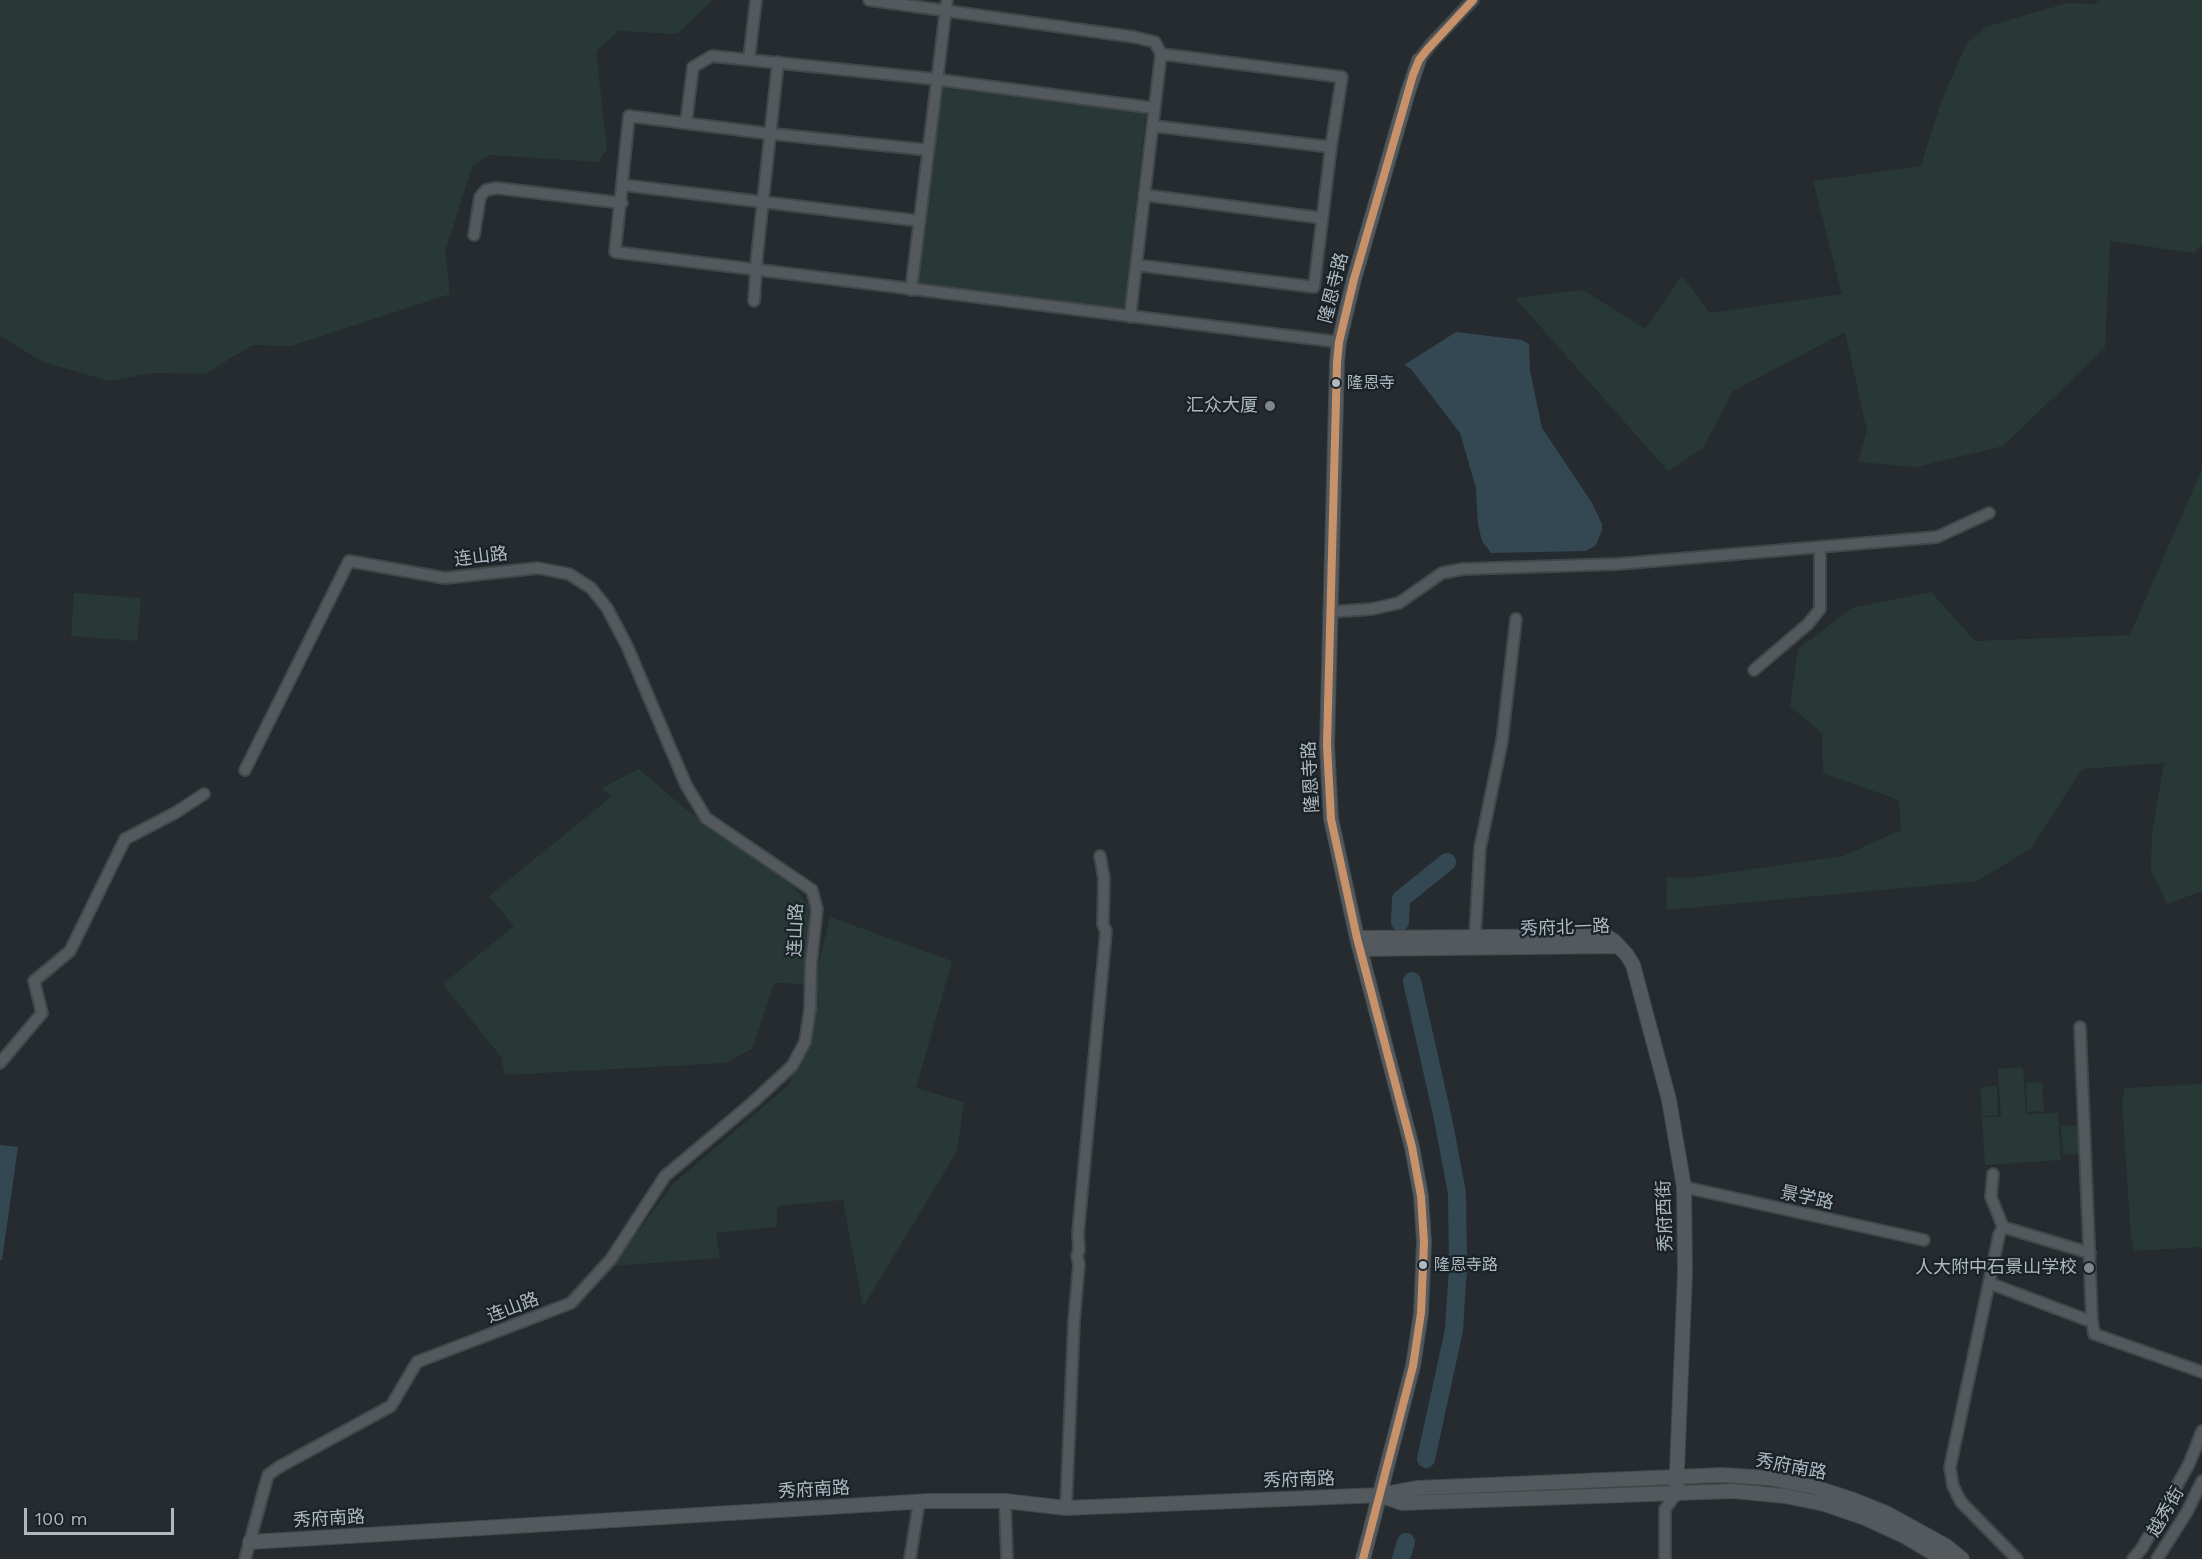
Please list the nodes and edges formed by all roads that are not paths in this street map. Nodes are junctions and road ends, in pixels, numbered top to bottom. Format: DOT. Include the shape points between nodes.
graph roads {
  1 [pos="756,0"];
  2 [pos="868,0"];
  3 [pos="1473,0"];
  4 [pos="946,5"];
  5 [pos="1161,54"];
  6 [pos="748,59"];
  7 [pos="1419,60"];
  8 [pos="778,62"];
  9 [pos="936,80"];
  10 [pos="1154,108"];
  11 [pos="686,123"];
  12 [pos="1153,126"];
  13 [pos="771,134"];
  14 [pos="1331,147"];
  15 [pos="928,150"];
  16 [pos="623,185"];
  17 [pos="1144,195"];
  18 [pos="763,202"];
  19 [pos="622,203"];
  20 [pos="1322,218"];
  21 [pos="920,221"];
  22 [pos="474,235"];
  23 [pos="1136,265"];
  24 [pos="755,270"];
  25 [pos="911,290"];
  26 [pos="754,301"];
  27 [pos="1130,317"];
  28 [pos="1339,342"];
  29 [pos="1989,513"];
  30 [pos="1820,547"];
  31 [pos="1329,612"];
  32 [pos="1516,619"];
  33 [pos="1754,669"];
  34 [pos="245,770"];
  35 [pos="204,794"];
  36 [pos="1100,856"];
  37 [pos="1475,937"];
  38 [pos="1359,944"];
  39 [pos="1619,946"];
  40 [pos="2080,1028"];
  41 [pos="0,1063"];
  42 [pos="1993,1174"];
  43 [pos="1684,1187"];
  44 [pos="2003,1227"];
  45 [pos="1924,1240"];
  46 [pos="2090,1253"];
  47 [pos="1989,1283"];
  48 [pos="2092,1320"];
  49 [pos="2202,1372"];
  50 [pos="2202,1431"];
  51 [pos="1677,1477"];
  52 [pos="2202,1481"];
  53 [pos="1676,1494"];
  54 [pos="1380,1495"];
  55 [pos="1005,1501"];
  56 [pos="919,1502"];
  57 [pos="1066,1508"];
  58 [pos="249,1542"];
  59 [pos="2012,1557"];
  60 [pos="245,1559"];
  61 [pos="910,1559"];
  62 [pos="1007,1559"];
  63 [pos="1363,1559"];
  64 [pos="1665,1559"];
  65 [pos="1943,1559"];
  66 [pos="1962,1559"];
  67 [pos="2133,1559"];
  68 [pos="2157,1559"];
  1 -- 6 [label="street"];
  2 -- 4 [label="street"];
  3 -- 7 [label="street"];
  4 -- 5 [label="street" via="1134,37 1155,42"];
  4 -- 9 [label="street"];
  5 -- 10 [label="street"];
  5 -- 14 [label="street" via="1342,77"];
  6 -- 8 [label="street"];
  6 -- 11 [label="street" via="712,56 693,67"];
  7 -- 28 [label="street, 隆恩寺路" via="1371,217"];
  8 -- 9 [label="street"];
  8 -- 13 [label="street"];
  9 -- 10 [label="street"];
  9 -- 15 [label="street"];
  10 -- 12 [label="street"];
  11 -- 13 [label="street"];
  11 -- 16 [label="street" via="629,116"];
  12 -- 14 [label="street"];
  12 -- 17 [label="street"];
  13 -- 15 [label="street"];
  13 -- 18 [label="street"];
  14 -- 20 [label="street"];
  15 -- 21 [label="street"];
  16 -- 18 [label="street"];
  16 -- 19 [label="street"];
  17 -- 20 [label="street"];
  17 -- 23 [label="street"];
  18 -- 21 [label="street"];
  18 -- 24 [label="street"];
  19 -- 22 [label="street" via="497,188 486,190 480,197"];
  19 -- 24 [label="street" via="615,252"];
  20 -- 23 [label="street" via="1314,287"];
  21 -- 25 [label="street"];
  23 -- 27 [label="street"];
  24 -- 25 [label="street"];
  24 -- 26 [label="street"];
  25 -- 27 [label="street"];
  27 -- 28 [label="street"];
  28 -- 31 [label="street, 隆恩寺路"];
  29 -- 30 [label="street" via="1937,537"];
  30 -- 31 [label="street" via="1618,564 1463,569 1442,573 1399,603"];
  30 -- 33 [label="street" via="1820,609 1808,624"];
  31 -- 38 [label="street, 隆恩寺路" via="1327,745 1331,819"];
  32 -- 37 [label="street" via="1502,741 1480,848"];
  34 -- 58 [label="street, 连山路" via="349,561 445,578 538,568 569,574 591,588 607,608 686,785 706,818 812,890 817,909 805,1042 792,1066 666,1176 611,1259 571,1303 417,1362 391,1406 268,1475"];
  35 -- 41 [label="street" via="125,839 70,951 33,981 42,1013"];
  36 -- 57 [label="street" via="1106,931 1078,1234"];
  37 -- 38 [label="street, 秀府北一路"];
  37 -- 39 [label="street, 秀府北一路" via="1606,936"];
  38 -- 39 [label="street, 秀府北一路"];
  38 -- 54 [label="street, 隆恩寺路" via="1412,1147 1424,1242 1418,1340"];
  39 -- 43 [label="street, 秀府西街" via="1633,965 1663,1073"];
  40 -- 46 [label="street"];
  42 -- 44 [label="street" via="1991,1197"];
  43 -- 45 [label="street, 景学路"];
  43 -- 51 [label="street, 秀府西街" via="1685,1273"];
  44 -- 46 [label="street"];
  44 -- 47 [label="street"];
  46 -- 48 [label="street"];
  47 -- 48 [label="street"];
  47 -- 59 [label="street" via="1950,1467 1961,1502"];
  48 -- 49 [label="street" via="2094,1334"];
  50 -- 67 [label="street" via="2189,1464"];
  51 -- 53 [label="street, 秀府西街"];
  51 -- 54 [label="street, 秀府南路" via="1418,1488"];
  51 -- 66 [label="street, 秀府南路" via="1768,1478 1814,1487 1886,1513"];
  52 -- 68 [label="street, 越秀街"];
  53 -- 54 [label="street, 秀府南路" via="1402,1503"];
  53 -- 64 [label="street" via="1665,1509"];
  53 -- 65 [label="street, 秀府南路" via="1733,1491 1824,1504 1865,1518"];
  54 -- 57 [label="street, 秀府南路"];
  54 -- 63 [label="street, 隆恩寺路"];
  55 -- 56 [label="street, 秀府南路"];
  55 -- 57 [label="street, 秀府南路"];
  55 -- 62 [label="street"];
  56 -- 58 [label="street, 秀府南路"];
  56 -- 61 [label="street"];
  58 -- 60 [label="street, 连山路"];
}
